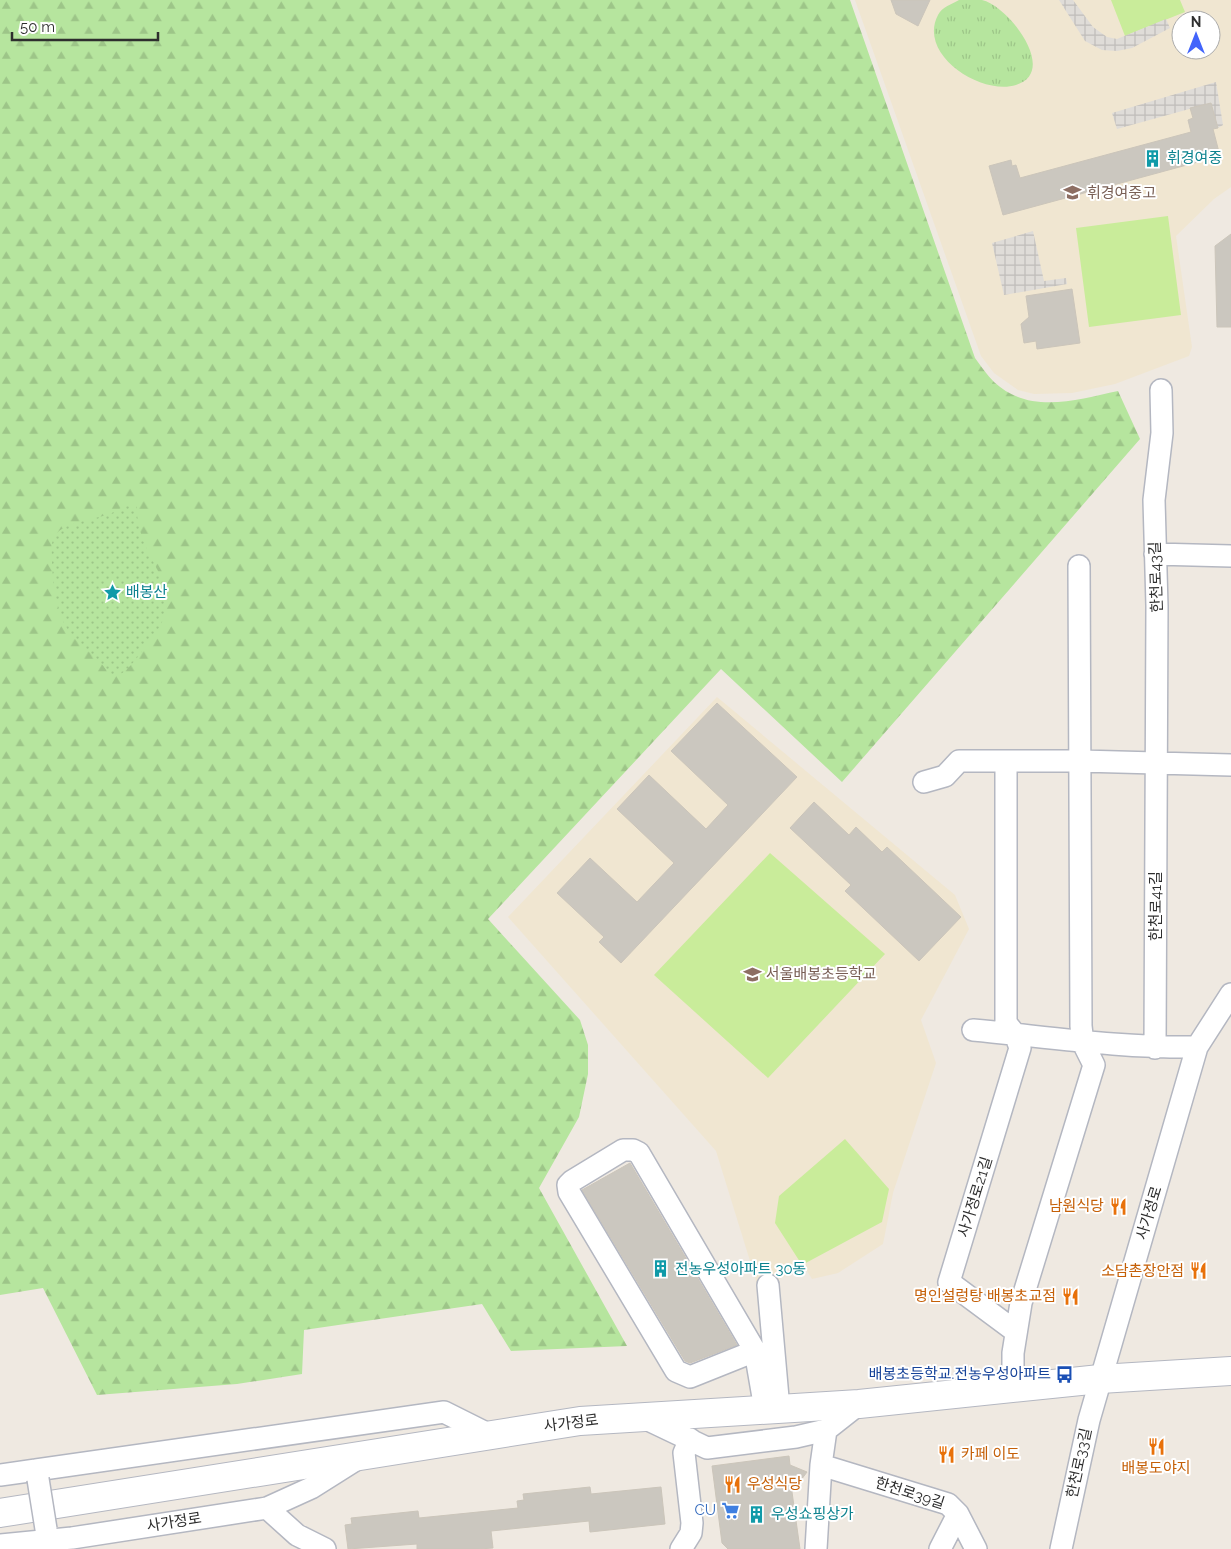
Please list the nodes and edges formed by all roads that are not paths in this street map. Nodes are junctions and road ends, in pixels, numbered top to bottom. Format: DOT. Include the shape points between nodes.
graph roads {
  1 [pos="1161,390"];
  2 [pos="1155,554"];
  3 [pos="1231,556"];
  4 [pos="1079,566"];
  5 [pos="1006,761"];
  6 [pos="1081,761"];
  7 [pos="1156,764"];
  8 [pos="1231,766"];
  9 [pos="924,782"];
  10 [pos="1231,994"];
  11 [pos="973,1030"];
  12 [pos="1015,1034"];
  13 [pos="1083,1043"];
  14 [pos="1197,1047"];
  15 [pos="1155,1048"];
  16 [pos="768,1285"];
  17 [pos="1016,1331"];
  18 [pos="755,1350"];
  19 [pos="1231,1371"];
  20 [pos="1100,1378"];
  21 [pos="1013,1386"];
  22 [pos="859,1404"];
  23 [pos="772,1409"];
  24 [pos="640,1416"];
  25 [pos="826,1430"];
  26 [pos="488,1434"];
  27 [pos="690,1439"];
  28 [pos="365,1454"];
  29 [pos="821,1465"];
  30 [pos="0,1475"];
  31 [pos="37,1475"];
  32 [pos="267,1508"];
  33 [pos="0,1513"];
  34 [pos="958,1514"];
  35 [pos="49,1539"];
  36 [pos="296,1542"];
  37 [pos="0,1545"];
  38 [pos="325,1549"];
  39 [pos="681,1549"];
  40 [pos="816,1549"];
  41 [pos="940,1549"];
  42 [pos="976,1549"];
  43 [pos="1060,1549"];
  1 -- 2 [label="street, 한천로43길" via="1162,433 1154,500"];
  2 -- 3 [label="street"];
  2 -- 7 [label="street, 한천로43길" via="1158,606"];
  4 -- 6 [label="street"];
  5 -- 6 [label="street"];
  5 -- 9 [label="street" via="959,761 945,776"];
  5 -- 12 [label="street" via="1006,1023"];
  6 -- 7 [label="street"];
  6 -- 13 [label="street"];
  7 -- 8 [label="street"];
  7 -- 15 [label="street, 한천로41길"];
  10 -- 14 [label="street"];
  11 -- 12 [label="street"];
  12 -- 13 [label="street"];
  12 -- 17 [label="street, 사가정로21길" via="1020,1048 949,1282"];
  13 -- 15 [label="street"];
  13 -- 17 [label="street" via="1094,1065 1021,1303"];
  14 -- 15 [label="street"];
  14 -- 20 [label="street, 사가정로"];
  16 -- 23 [label="street"];
  17 -- 21 [label="street"];
  18 -- 18 [label="street" via="639,1152 623,1150 572,1180 568,1185 569,1192 676,1371 690,1377"];
  18 -- 23 [label="street"];
  19 -- 20 [label="main road, 사가정로"];
  20 -- 21 [label="main road, 사가정로"];
  20 -- 43 [label="street, 한천로33길"];
  21 -- 22 [label="main road, 사가정로"];
  22 -- 23 [label="main road, 사가정로"];
  22 -- 25 [label="street"];
  23 -- 24 [label="main road, 사가정로"];
  24 -- 26 [label="main road, 사가정로"];
  24 -- 27 [label="street"];
  25 -- 27 [label="street" via="796,1438 707,1448"];
  25 -- 29 [label="street"];
  26 -- 28 [label="main road, 사가정로"];
  26 -- 31 [label="street" via="444,1412"];
  27 -- 39 [label="street" via="684,1453 692,1523 691,1533"];
  28 -- 32 [label="street, 사가정로" via="311,1488"];
  28 -- 33 [label="main road, 사가정로"];
  29 -- 34 [label="street, 한천로39길" via="948,1504"];
  29 -- 40 [label="street"];
  30 -- 31 [label="street"];
  31 -- 35 [label="street, bridge"];
  32 -- 35 [label="street, 사가정로"];
  32 -- 36 [label="street"];
  34 -- 41 [label="street"];
  34 -- 42 [label="street, 한천로39길"];
  35 -- 37 [label="street, 사가정로"];
  36 -- 38 [label="street"];
}
